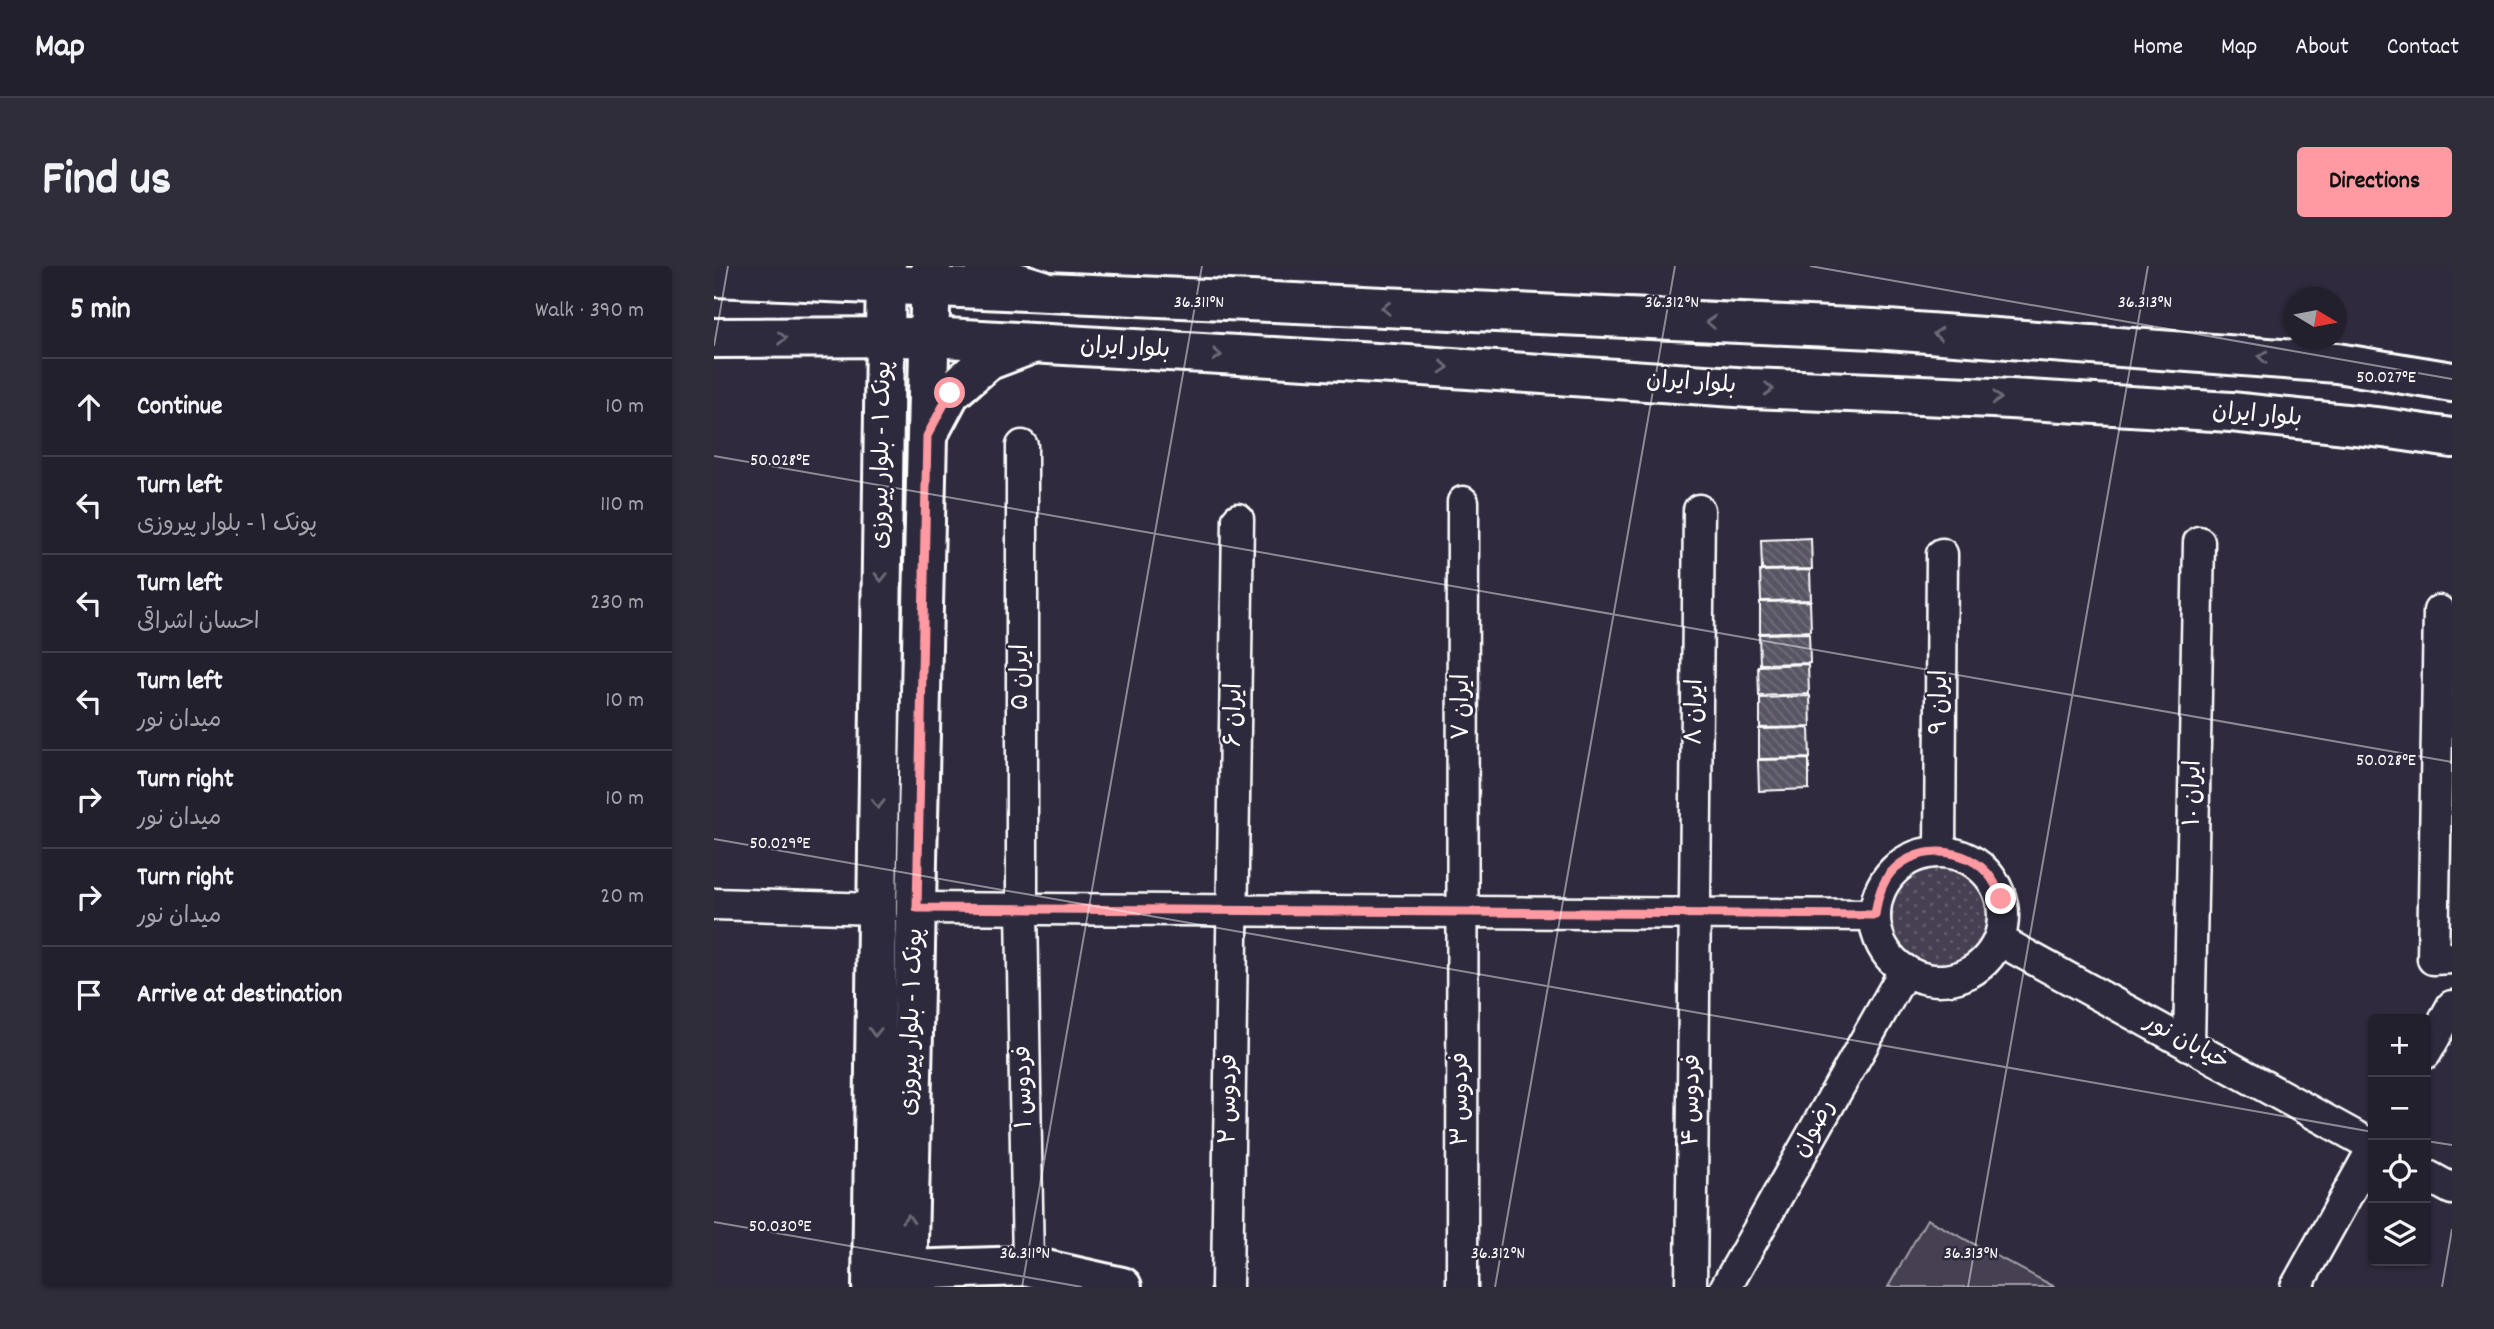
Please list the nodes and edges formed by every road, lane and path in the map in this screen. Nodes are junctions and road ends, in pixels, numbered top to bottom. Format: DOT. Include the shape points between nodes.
graph roads {
  1 [pos="986,266"];
  2 [pos="782,273"];
  3 [pos="885,275"];
  4 [pos="931,276"];
  5 [pos="714,277"];
  6 [pos="1051,293"];
  7 [pos="885,337"];
  8 [pos="929,337"];
  9 [pos="714,338"];
  10 [pos="1032,344"];
  11 [pos="2452,382"];
  12 [pos="927,436"];
  13 [pos="2452,438"];
  14 [pos="1022,446"];
  15 [pos="1463,502"];
  16 [pos="1699,510"];
  17 [pos="1238,519"];
  18 [pos="2199,542"];
  19 [pos="1942,554"];
  20 [pos="2439,611"];
  21 [pos="1940,851"];
  22 [pos="714,904"];
  23 [pos="917,908"];
  24 [pos="1023,908"];
  25 [pos="876,909"];
  26 [pos="1233,910"];
  27 [pos="1462,912"];
  28 [pos="1694,914"];
  29 [pos="1875,915"];
  30 [pos="1999,940"];
  31 [pos="2452,958"];
  32 [pos="1905,970"];
  33 [pos="2452,1006"];
  34 [pos="2431,1044"];
  35 [pos="2189,1045"];
  36 [pos="2368,1144"];
  37 [pos="2368,1156"];
  38 [pos="2431,1178"];
  39 [pos="2452,1189"];
  40 [pos="1028,1266"];
  41 [pos="965,1277"];
  42 [pos="906,1278"];
  43 [pos="872,1287"];
  44 [pos="1122,1287"];
  45 [pos="1227,1287"];
  46 [pos="1462,1287"];
  47 [pos="1691,1287"];
  48 [pos="1726,1287"];
  49 [pos="2296,1287"];
  1 -- 6 [label="main road"];
  2 -- 3 [label="main road"];
  2 -- 5 [label="main road"];
  3 -- 4 [label="main road"];
  3 -- 7 [label="main road, پونک ۱ - بلوار پیروزی"];
  4 -- 6 [label="main road"];
  4 -- 8 [label="main road, پونک ۱ - بلوار پیروزی"];
  11 -- 6 [label="main road, one-way" via="2337,363 1874,329"];
  7 -- 8 [label="main road, بلوار ایران"];
  9 -- 7 [label="main road, one-way"];
  7 -- 25 [label="main road, پونک ۱ - بلوار پیروزی, one-way"];
  8 -- 10 [label="main road, بلوار ایران"];
  8 -- 12 [label="main road, پونک ۱ - بلوار پیروزی"];
  10 -- 12 [label="main road" via="987,361 950,393"];
  10 -- 13 [label="main road, بلوار ایران, one-way" via="2231,412"];
  12 -- 23 [label="main road, پونک ۱ - بلوار پیروزی"];
  14 -- 24 [label="street, ایران ۵"];
  15 -- 27 [label="street, ایران ۷"];
  16 -- 28 [label="street, ایران ۸"];
  17 -- 26 [label="street, ایران ۶"];
  18 -- 35 [label="street, ایران ۱۰"];
  19 -- 21 [label="street, ایران ۹"];
  20 -- 31 [label="street" via="2433,958"];
  21 -- 29 [label="street" via="1920,854 1887,877"];
  21 -- 30 [label="street" via="1960,855 1993,880 2001,899"];
  22 -- 25 [label="street"];
  23 -- 24 [label="street"];
  42 -- 23 [label="main road, پونک ۱ - بلوار پیروزی, one-way"];
  24 -- 26 [label="street"];
  24 -- 40 [label="street, فردوس ۱"];
  25 -- 43 [label="main road, پونک ۱ - بلوار پیروزی, one-way"];
  26 -- 27 [label="street"];
  26 -- 45 [label="street, فردوس ۲"];
  27 -- 28 [label="street"];
  27 -- 46 [label="street, فردوس ۳"];
  28 -- 29 [label="street"];
  28 -- 47 [label="street, فردوس ۴"];
  29 -- 32 [label="street" via="1878,937 1888,956"];
  30 -- 32 [label="street" via="1987,959 1969,973 1926,979"];
  30 -- 35 [label="street, خیابان نور"];
  32 -- 48 [label="street, رضوان"];
  33 -- 34 [label="street"];
  35 -- 36 [label="street, خیابان نور"];
  37 -- 49 [label="street"];
  38 -- 39 [label="street"];
  40 -- 41 [label="main road"];
  40 -- 44 [label="main road"];
  41 -- 42 [label="main road"];
}
